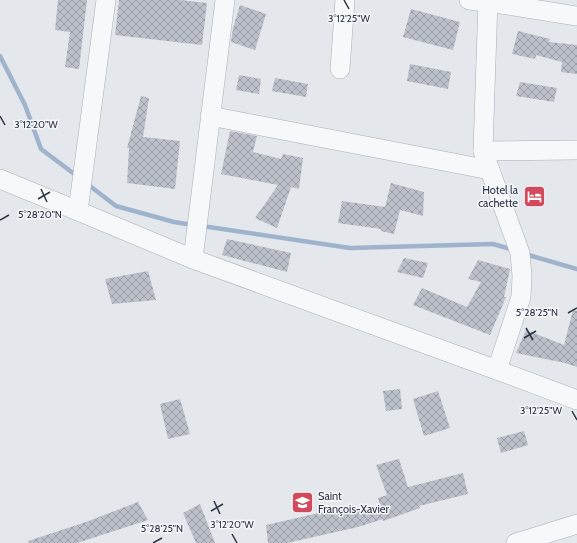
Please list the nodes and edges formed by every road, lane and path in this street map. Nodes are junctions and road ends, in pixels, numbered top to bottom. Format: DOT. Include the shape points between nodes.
graph roads {
  1 [pos="106,0"];
  2 [pos="225,0"];
  3 [pos="345,0"];
  4 [pos="469,0"];
  5 [pos="488,1"];
  6 [pos="577,16"];
  7 [pos="340,69"];
  8 [pos="210,116"];
  9 [pos="577,150"];
  10 [pos="483,151"];
  11 [pos="490,170"];
  12 [pos="0,179"];
  13 [pos="78,210"];
  14 [pos="192,259"];
  15 [pos="497,370"];
  16 [pos="577,400"];
  17 [pos="577,524"];
  18 [pos="516,543"];
  1 -- 13 [label="street"];
  2 -- 8 [label="street"];
  3 -- 7 [label="street"];
  4 -- 5 [label="street"];
  5 -- 6 [label="street"];
  5 -- 10 [label="street"];
  8 -- 11 [label="street"];
  8 -- 14 [label="street"];
  9 -- 10 [label="street"];
  10 -- 11 [label="street"];
  11 -- 15 [label="street" via="520,253 522,276 521,297"];
  12 -- 13 [label="street"];
  13 -- 14 [label="street"];
  14 -- 15 [label="street"];
  15 -- 16 [label="street"];
  17 -- 18 [label="street"];
}
